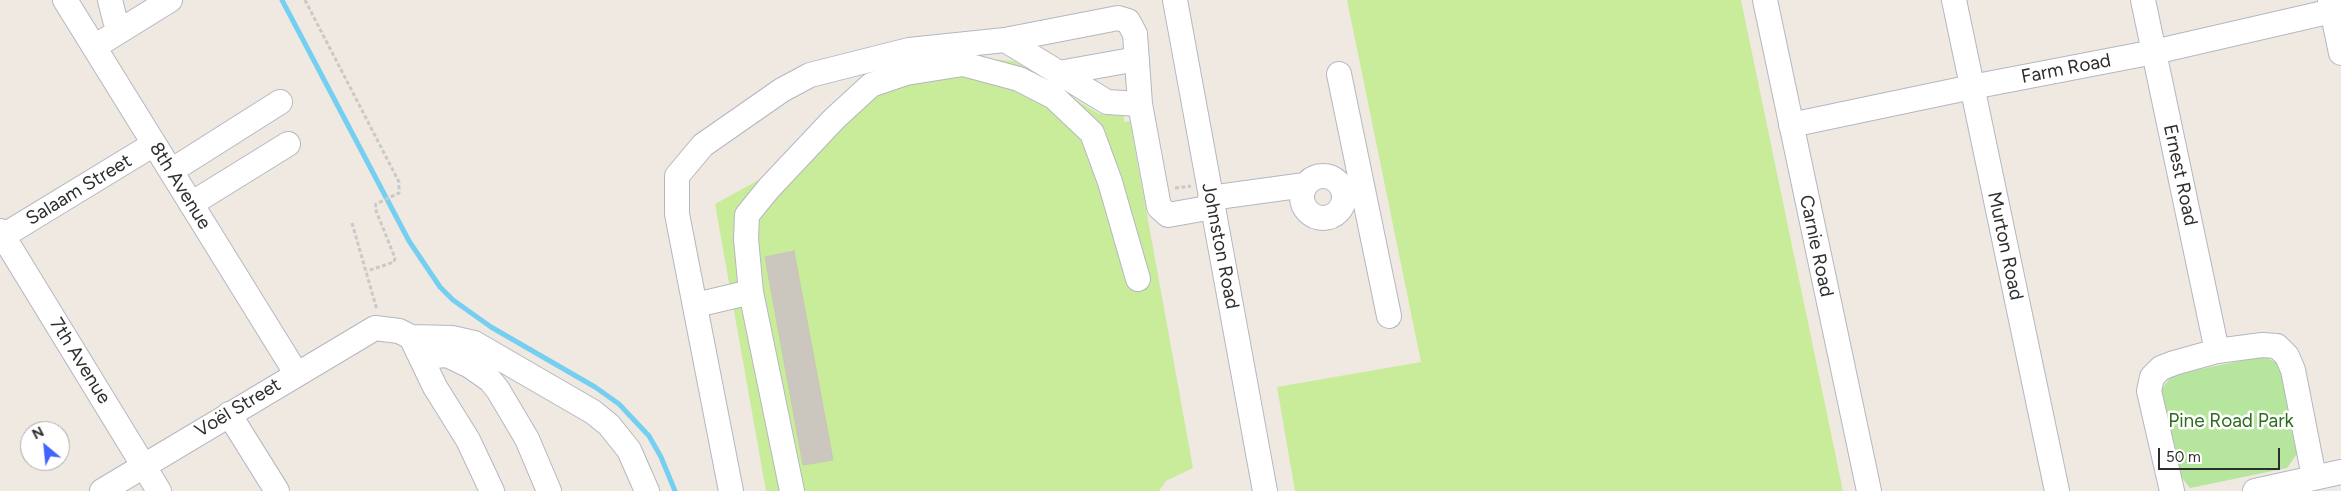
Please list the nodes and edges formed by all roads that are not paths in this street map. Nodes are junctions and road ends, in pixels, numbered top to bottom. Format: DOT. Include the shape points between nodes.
graph roads {
  1 [pos="65,0"];
  2 [pos="110,0"];
  3 [pos="170,0"];
  4 [pos="1175,0"];
  5 [pos="1765,0"];
  6 [pos="1954,0"];
  7 [pos="2143,0"];
  8 [pos="2334,7"];
  9 [pos="121,30"];
  10 [pos="1005,40"];
  11 [pos="94,47"];
  12 [pos="2154,52"];
  13 [pos="2341,53"];
  14 [pos="1137,59"];
  15 [pos="1059,73"];
  16 [pos="1339,74"];
  17 [pos="1972,87"];
  18 [pos="280,102"];
  19 [pos="1140,104"];
  20 [pos="1791,125"];
  21 [pos="154,144"];
  22 [pos="288,144"];
  23 [pos="171,170"];
  24 [pos="1354,191"];
  25 [pos="1304,193"];
  26 [pos="1209,201"];
  27 [pos="191,204"];
  28 [pos="1,234"];
  29 [pos="1138,279"];
  30 [pos="751,292"];
  31 [pos="696,305"];
  32 [pos="1389,316"];
  33 [pos="416,347"];
  34 [pos="2218,351"];
  35 [pos="296,373"];
  36 [pos="228,414"];
  37 [pos="143,465"];
  38 [pos="2341,472"];
  39 [pos="2314,477"];
  40 [pos="102,491"];
  41 [pos="159,491"];
  42 [pos="276,491"];
  43 [pos="492,491"];
  44 [pos="549,491"];
  45 [pos="647,491"];
  46 [pos="731,491"];
  47 [pos="792,491"];
  48 [pos="1265,491"];
  49 [pos="1869,491"];
  50 [pos="2058,491"];
  51 [pos="2172,491"];
  52 [pos="2255,491"];
  1 -- 11 [label="street, 8th Avenue"];
  2 -- 9 [label="street"];
  3 -- 9 [label="street"];
  4 -- 26 [label="street, Johnston Road"];
  5 -- 20 [label="street, Carnie Road"];
  6 -- 17 [label="street, Murton Road"];
  7 -- 12 [label="street, Ernest Road"];
  8 -- 12 [label="street, Farm Road"];
  8 -- 13 [label="street"];
  9 -- 11 [label="street"];
  10 -- 14 [label="street" via="1118,18 1128,21 1135,34"];
  10 -- 15 [label="street"];
  10 -- 31 [label="street" via="909,50 810,75 782,90 703,145 677,176 677,214"];
  11 -- 21 [label="street, 8th Avenue"];
  12 -- 17 [label="street, Farm Road"];
  12 -- 34 [label="street, Ernest Road"];
  14 -- 15 [label="street"];
  14 -- 19 [label="street"];
  15 -- 19 [label="street" via="1107,102"];
  16 -- 24 [label="street"];
  17 -- 20 [label="street, Farm Road"];
  17 -- 50 [label="street, Murton Road"];
  18 -- 23 [label="street"];
  19 -- 26 [label="street" via="1159,207 1168,215"];
  20 -- 49 [label="street, Carnie Road"];
  21 -- 23 [label="street, 8th Avenue"];
  21 -- 28 [label="street, Salaam Street"];
  22 -- 27 [label="street"];
  23 -- 27 [label="street, 8th Avenue"];
  24 -- 25 [label="street" via="1328,176 1319,176"];
  24 -- 25 [label="street" via="1341,209 1327,218 1311,215 1305,209"];
  24 -- 32 [label="street"];
  25 -- 26 [label="street"];
  26 -- 48 [label="street, Johnston Road"];
  27 -- 35 [label="street, 8th Avenue"];
  28 -- 37 [label="street, 7th Avenue"];
  29 -- 30 [label="street" via="1092,132 1046,92 1019,78 963,64 906,73 871,85 769,188 747,215"];
  30 -- 31 [label="street"];
  30 -- 47 [label="street"];
  31 -- 46 [label="street"];
  33 -- 35 [label="street, Voël Street" via="404,333 375,328"];
  33 -- 43 [label="street" via="435,387 468,440"];
  33 -- 44 [label="street" via="447,355 490,380 527,439"];
  33 -- 45 [label="street" via="452,338 474,342 593,412 609,425 629,450"];
  34 -- 39 [label="street" via="2277,346 2288,356"];
  34 -- 51 [label="street" via="2161,368 2152,377 2149,391"];
  35 -- 36 [label="street, Voël Street"];
  36 -- 37 [label="street, Voël Street"];
  36 -- 42 [label="street"];
  37 -- 40 [label="street, Voël Street"];
  37 -- 41 [label="street, 7th Avenue"];
  38 -- 39 [label="street"];
  39 -- 52 [label="street"];
}
